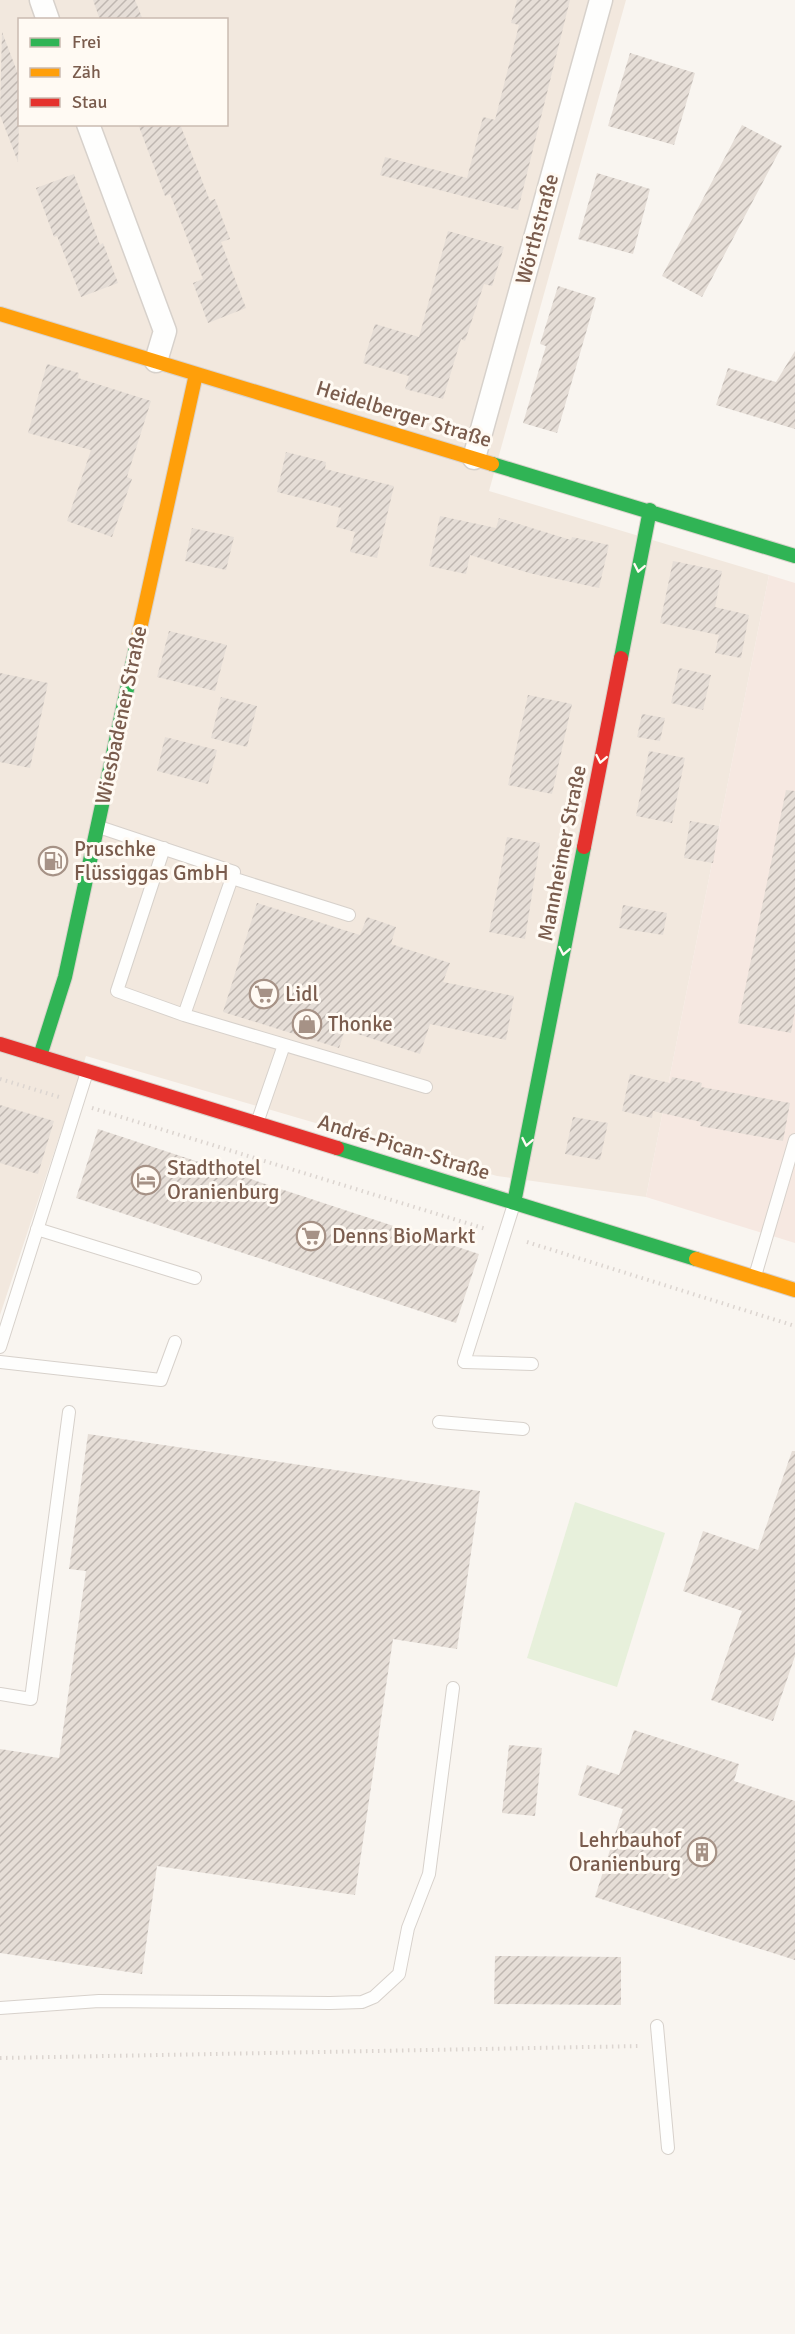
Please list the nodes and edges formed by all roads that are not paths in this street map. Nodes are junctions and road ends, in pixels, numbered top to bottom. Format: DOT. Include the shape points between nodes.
graph roads {
  1 [pos="41,0"];
  2 [pos="601,0"];
  3 [pos="47,18"];
  4 [pos="89,126"];
  5 [pos="0,314"];
  6 [pos="156,361"];
  7 [pos="196,374"];
  8 [pos="474,458"];
  9 [pos="650,510"];
  10 [pos="795,555"];
  11 [pos="98,827"];
  12 [pos="164,848"];
  13 [pos="231,878"];
  14 [pos="349,915"];
  15 [pos="184,1015"];
  16 [pos="0,1044"];
  17 [pos="284,1045"];
  18 [pos="40,1056"];
  19 [pos="87,1071"];
  20 [pos="426,1088"];
  21 [pos="257,1124"];
  22 [pos="795,1140"];
  23 [pos="514,1203"];
  24 [pos="37,1229"];
  25 [pos="755,1277"];
  26 [pos="195,1278"];
  27 [pos="795,1290"];
  28 [pos="175,1342"];
  29 [pos="0,1347"];
  30 [pos="0,1362"];
  31 [pos="532,1364"];
  32 [pos="69,1412"];
  33 [pos="439,1422"];
  34 [pos="523,1430"];
  35 [pos="453,1688"];
  36 [pos="0,1694"];
  37 [pos="0,2008"];
  38 [pos="657,2026"];
  39 [pos="668,2148"];
  1 -- 3 [label="street"];
  2 -- 8 [label="street, Wörthstraße"];
  4 -- 6 [label="street" via="165,331"];
  5 -- 6 [label="street, Heidelberger Straße"];
  6 -- 7 [label="street, Heidelberger Straße"];
  7 -- 8 [label="street, Heidelberger Straße"];
  7 -- 11 [label="street, Wiesbadener Straße"];
  8 -- 9 [label="street, Heidelberger Straße"];
  9 -- 10 [label="street, Heidelberger Straße"];
  9 -- 23 [label="street, Mannheimer Straße, one-way"];
  11 -- 12 [label="lane"];
  11 -- 18 [label="street, Wiesbadener Straße" via="64,977"];
  12 -- 13 [label="lane" via="234,872"];
  12 -- 15 [label="lane" via="117,991"];
  13 -- 14 [label="lane"];
  13 -- 15 [label="lane"];
  15 -- 17 [label="lane"];
  16 -- 18 [label="street, André-Pican-Straße"];
  17 -- 20 [label="lane"];
  17 -- 21 [label="lane"];
  18 -- 19 [label="street, André-Pican-Straße"];
  19 -- 21 [label="street, André-Pican-Straße"];
  19 -- 24 [label="lane"];
  21 -- 23 [label="street, André-Pican-Straße"];
  22 -- 25 [label="lane"];
  23 -- 25 [label="street, André-Pican-Straße"];
  23 -- 31 [label="lane" via="464,1362"];
  24 -- 26 [label="lane"];
  24 -- 29 [label="lane"];
  25 -- 27 [label="street, André-Pican-Straße"];
  28 -- 30 [label="lane" via="161,1380"];
  32 -- 36 [label="lane" via="31,1699"];
  33 -- 34 [label="lane"];
  35 -- 37 [label="lane" via="429,1874 408,1928 399,1974 374,1997 362,2002 330,2003 99,2001"];
  38 -- 39 [label="lane"];
}
